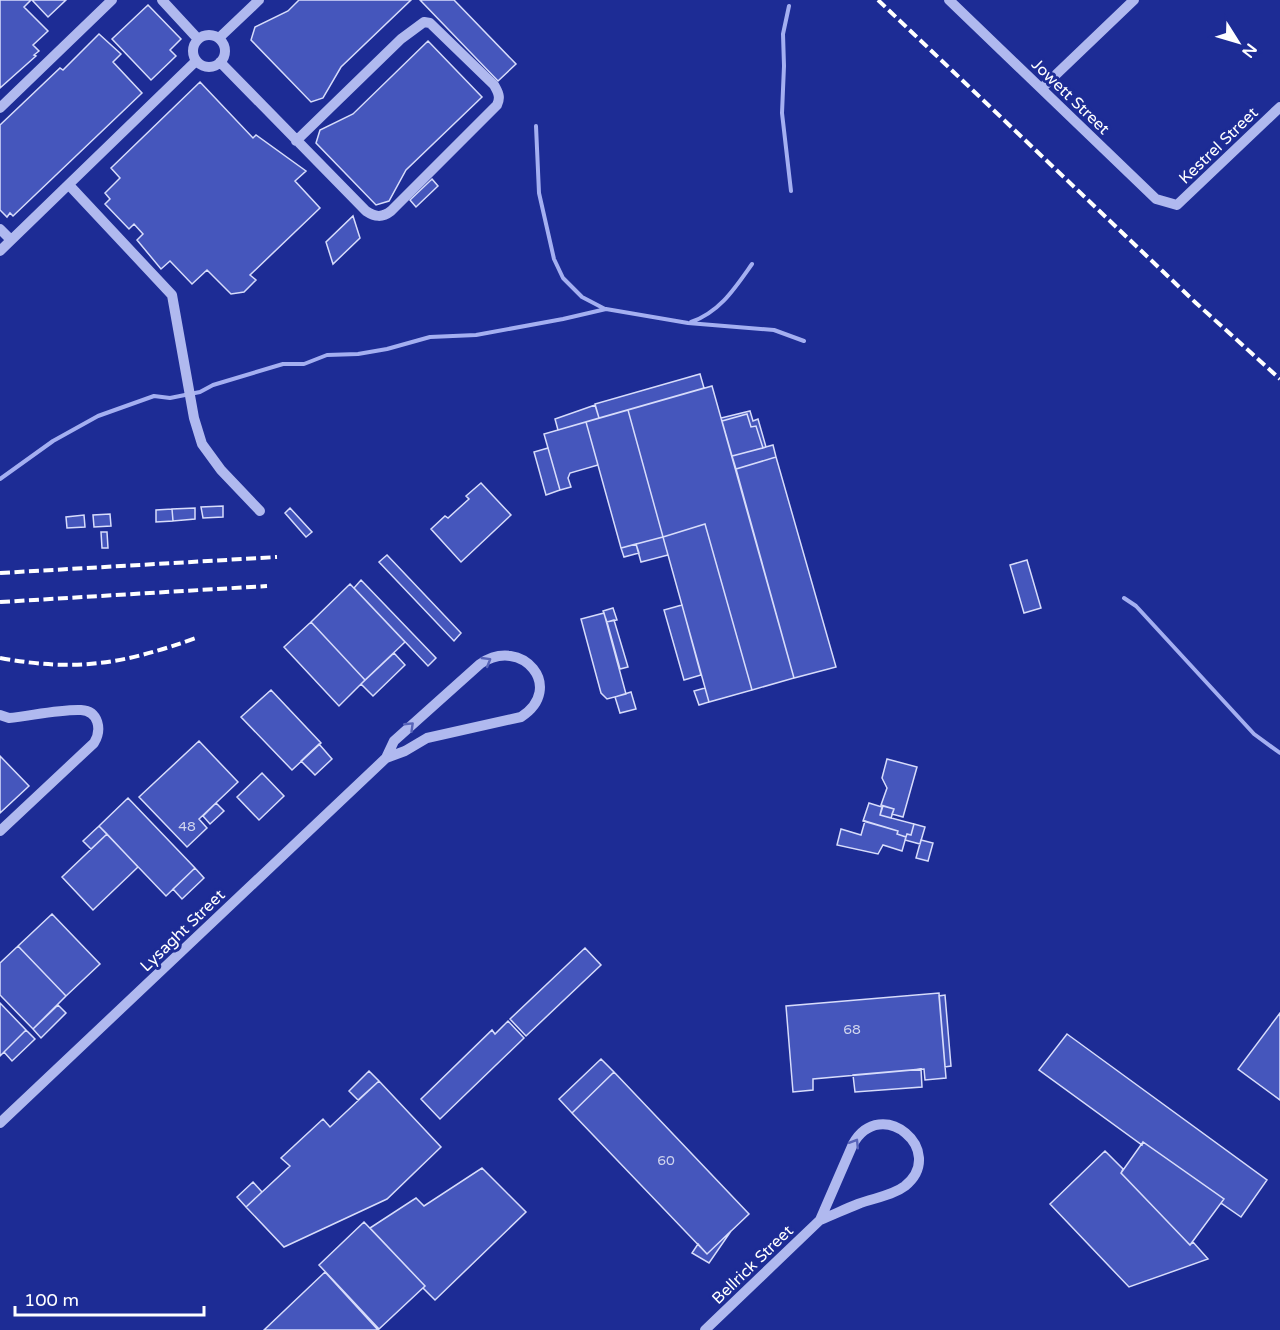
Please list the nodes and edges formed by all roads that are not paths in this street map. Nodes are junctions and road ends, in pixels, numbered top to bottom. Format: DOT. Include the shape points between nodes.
graph roads {
  1 [pos="112,0"];
  2 [pos="162,0"];
  3 [pos="259,0"];
  4 [pos="949,0"];
  5 [pos="1134,0"];
  6 [pos="219,38"];
  7 [pos="198,39"];
  8 [pos="196,62"];
  9 [pos="220,62"];
  10 [pos="1042,88"];
  11 [pos="1280,107"];
  12 [pos="0,108"];
  13 [pos="296,141"];
  14 [pos="69,184"];
  15 [pos="1177,205"];
  16 [pos="0,229"];
  17 [pos="11,240"];
  18 [pos="0,250"];
  19 [pos="260,511"];
  20 [pos="0,715"];
  21 [pos="386,758"];
  22 [pos="0,831"];
  23 [pos="0,1123"];
  24 [pos="820,1220"];
  25 [pos="705,1330"];
  1 -- 12 [label="street"];
  2 -- 7 [label="street"];
  3 -- 6 [label="street"];
  4 -- 10 [label="street, Jowett Street"];
  5 -- 10 [label="street"];
  6 -- 7 [label="street" via="205,35"];
  6 -- 9 [label="street" via="224,50"];
  7 -- 8 [label="street" via="193,54"];
  8 -- 9 [label="street" via="211,67"];
  8 -- 14 [label="street"];
  9 -- 13 [label="street"];
  10 -- 15 [label="street, Jowett Street" via="1156,199"];
  11 -- 15 [label="street, Kestrel Street"];
  13 -- 13 [label="street" via="366,212 379,217 386,215 497,105 499,92 430,23 424,22 401,39"];
  14 -- 17 [label="street"];
  14 -- 19 [label="street" via="172,295 202,444"];
  16 -- 17 [label="street"];
  17 -- 18 [label="street"];
  20 -- 22 [label="street" via="9,718 80,710 94,717 99,727 94,743"];
  21 -- 21 [label="street, Lysaght Street, one-way" via="394,741 489,658 510,655 534,668 539,697 522,717 427,738"];
  21 -- 23 [label="street, Lysaght Street"];
  24 -- 24 [label="street, Bellrick Street, one-way" via="860,1135 887,1124 909,1136 919,1161 908,1183"];
  24 -- 25 [label="street, Bellrick Street"];
}
